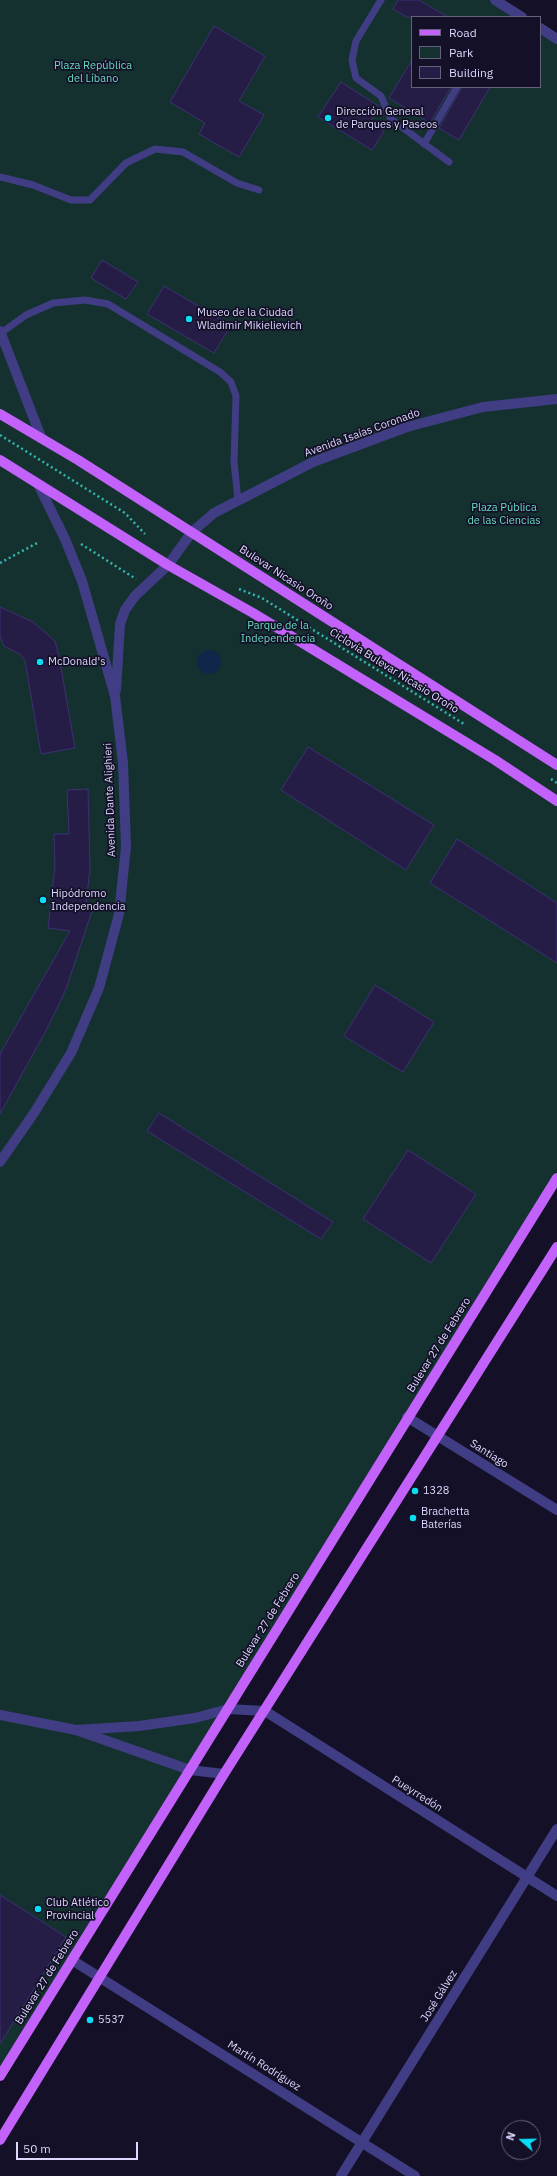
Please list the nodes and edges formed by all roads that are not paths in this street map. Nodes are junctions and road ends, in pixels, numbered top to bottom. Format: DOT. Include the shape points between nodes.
graph roads {
  1 [pos="381,0"];
  2 [pos="495,0"];
  3 [pos="520,16"];
  4 [pos="541,29"];
  5 [pos="556,37"];
  6 [pos="456,88"];
  7 [pos="424,144"];
  8 [pos="450,162"];
  9 [pos="0,177"];
  10 [pos="259,190"];
  11 [pos="0,332"];
  12 [pos="557,399"];
  13 [pos="0,414"];
  14 [pos="41,437"];
  15 [pos="0,460"];
  16 [pos="38,484"];
  17 [pos="238,500"];
  18 [pos="192,532"];
  19 [pos="168,565"];
  20 [pos="115,696"];
  21 [pos="557,766"];
  22 [pos="557,802"];
  23 [pos="0,1162"];
  24 [pos="557,1178"];
  25 [pos="557,1247"];
  26 [pos="407,1417"];
  27 [pos="437,1436"];
  28 [pos="557,1510"];
  29 [pos="228,1709"];
  30 [pos="265,1711"];
  31 [pos="0,1715"];
  32 [pos="76,1730"];
  33 [pos="190,1770"];
  34 [pos="224,1774"];
  35 [pos="557,1830"];
  36 [pos="527,1878"];
  37 [pos="557,1896"];
  38 [pos="72,1960"];
  39 [pos="100,1977"];
  40 [pos="0,2076"];
  41 [pos="0,2140"];
  42 [pos="362,2142"];
  43 [pos="341,2176"];
  44 [pos="415,2176"];
  1 -- 7 [label="lane" via="356,41 352,60 356,78 381,96 391,119"];
  2 -- 3 [label="street"];
  4 -- 5 [label="street"];
  6 -- 7 [label="lane"];
  7 -- 8 [label="lane"];
  9 -- 10 [label="lane" via="33,185 71,200 90,200 126,163 155,149 183,152 237,183"];
  11 -- 14 [label="street"];
  11 -- 17 [label="lane" via="26,315 53,303 85,300 108,304 220,372 232,382 236,396 234,462"];
  12 -- 17 [label="street, Avenida Isaías Coronado" via="483,407 408,427 313,462"];
  13 -- 14 [label="main road, Bulevar Nicasio Oroño"];
  14 -- 18 [label="main road, Bulevar Nicasio Oroño"];
  15 -- 16 [label="main road"];
  16 -- 19 [label="main road"];
  16 -- 20 [label="street, Avenida Dante Alighieri" via="66,539 82,581"];
  17 -- 18 [label="street, Avenida Isaías Coronado" via="214,513"];
  18 -- 19 [label="street, Avenida Dante Alighieri"];
  18 -- 21 [label="main road, Bulevar Nicasio Oroño"];
  19 -- 20 [label="street, Avenida Dante Alighieri" via="135,596 125,610 120,624"];
  19 -- 22 [label="main road" via="253,613 495,760"];
  20 -- 23 [label="street, Avenida Dante Alighieri" via="123,763 126,847 119,914 99,988 71,1052"];
  24 -- 26 [label="main road, Bulevar 27 de Febrero"];
  25 -- 27 [label="main road"];
  26 -- 27 [label="street, Santiago"];
  26 -- 29 [label="main road, Bulevar 27 de Febrero"];
  27 -- 28 [label="street, Santiago"];
  27 -- 30 [label="main road"];
  29 -- 30 [label="street"];
  29 -- 32 [label="street" via="195,1718 146,1725"];
  29 -- 33 [label="main road, Bulevar 27 de Febrero"];
  30 -- 34 [label="main road"];
  30 -- 36 [label="street, Pueyrredón"];
  31 -- 32 [label="street"];
  32 -- 33 [label="street"];
  33 -- 34 [label="street"];
  33 -- 38 [label="main road, Bulevar 27 de Febrero"];
  34 -- 39 [label="main road"];
  35 -- 36 [label="street, José Gálvez"];
  36 -- 37 [label="street, Pueyrredón"];
  36 -- 42 [label="street, José Gálvez"];
  38 -- 39 [label="street, Martín Rodríguez"];
  38 -- 40 [label="main road, Bulevar 27 de Febrero"];
  39 -- 41 [label="main road"];
  39 -- 42 [label="street, Martín Rodríguez"];
  42 -- 43 [label="street, José Gálvez"];
  42 -- 44 [label="street, Martín Rodríguez"];
}
